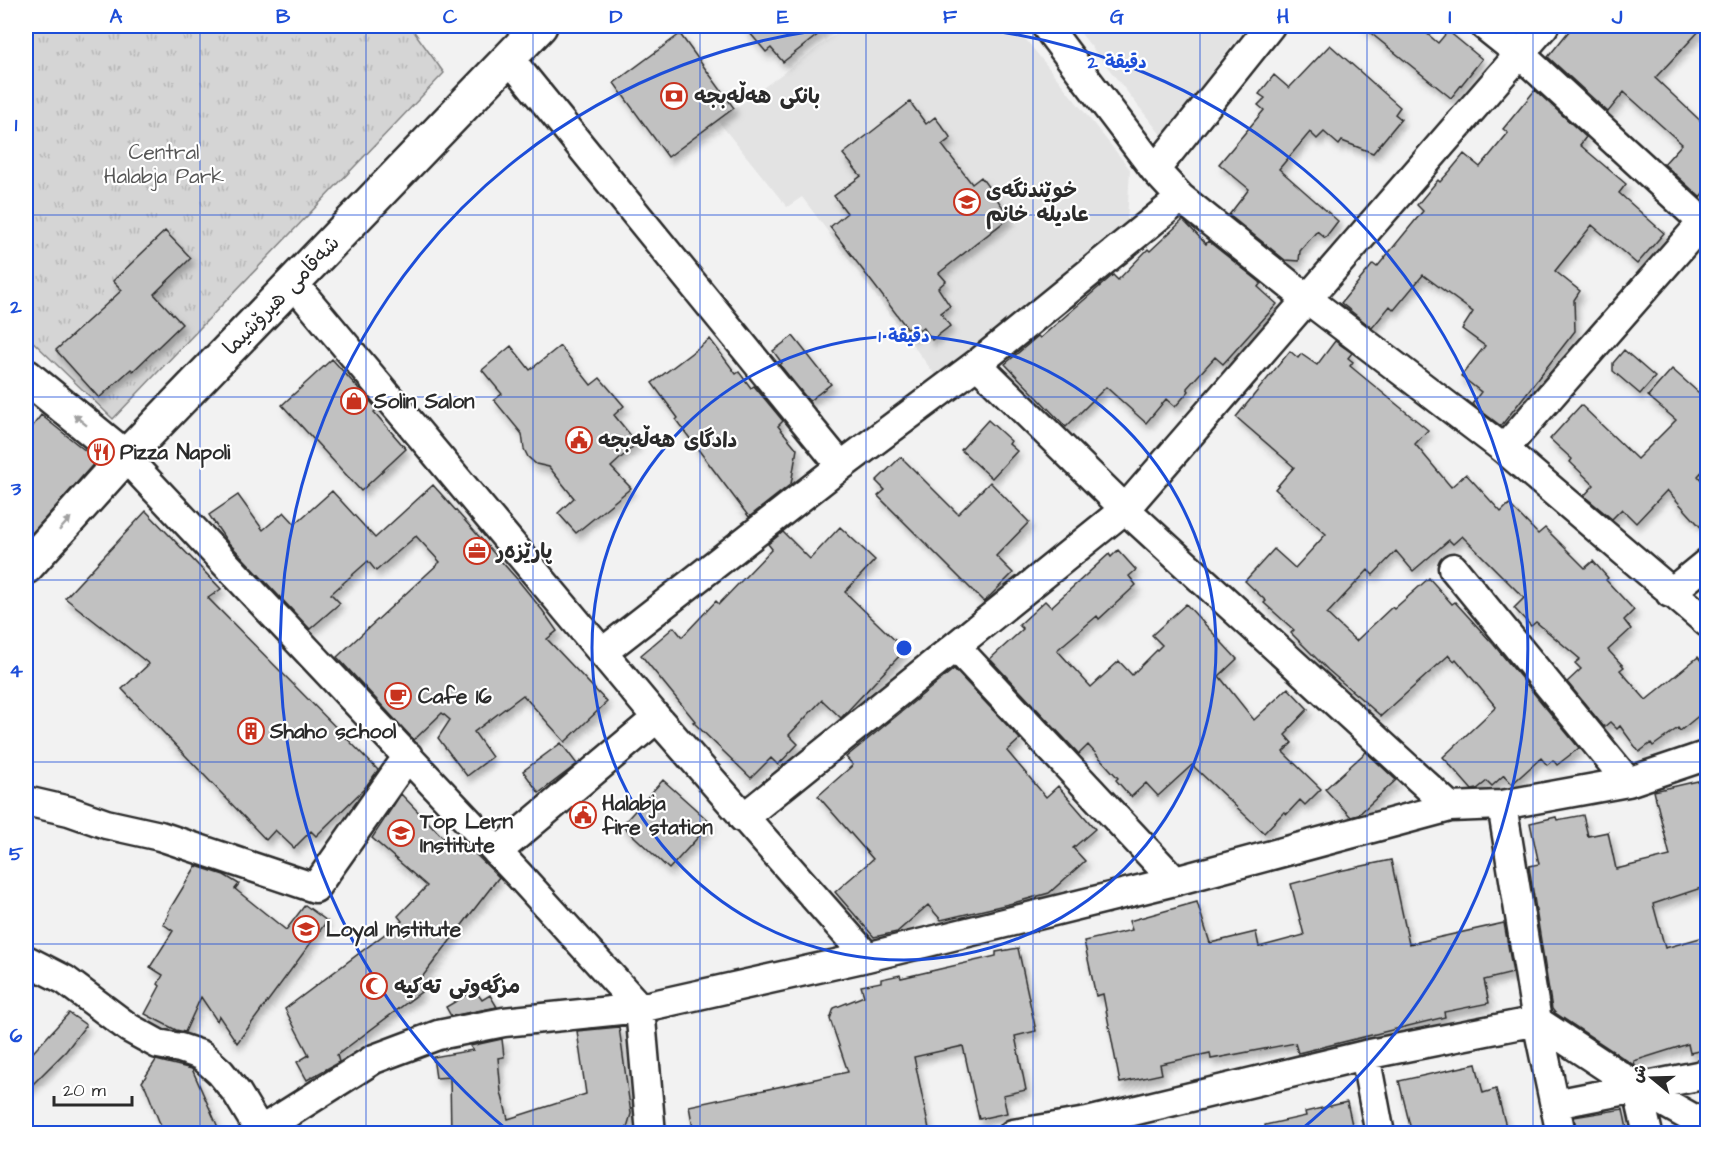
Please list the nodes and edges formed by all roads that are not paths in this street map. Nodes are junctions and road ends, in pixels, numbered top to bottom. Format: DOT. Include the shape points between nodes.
graph roads {
  1 [pos="540,26"];
  2 [pos="1046,26"];
  3 [pos="1270,26"];
  4 [pos="1485,26"];
  5 [pos="1544,26"];
  6 [pos="1520,54"];
  7 [pos="509,58"];
  8 [pos="1155,170"];
  9 [pos="1181,198"];
  10 [pos="1706,222"];
  11 [pos="293,283"];
  12 [pos="1306,298"];
  13 [pos="977,364"];
  14 [pos="30,388"];
  15 [pos="1504,449"];
  16 [pos="125,457"];
  17 [pos="841,466"];
  18 [pos="1125,509"];
  19 [pos="1707,562"];
  20 [pos="26,567"];
  21 [pos="1454,568"];
  22 [pos="1670,593"];
  23 [pos="1707,624"];
  24 [pos="956,647"];
  25 [pos="603,652"];
  26 [pos="657,718"];
  27 [pos="1707,755"];
  28 [pos="408,756"];
  29 [pos="1628,782"];
  30 [pos="26,801"];
  31 [pos="1502,805"];
  32 [pos="1450,807"];
  33 [pos="743,818"];
  34 [pos="498,852"];
  35 [pos="1175,881"];
  36 [pos="867,957"];
  37 [pos="26,960"];
  38 [pos="640,1008"];
  39 [pos="1537,1021"];
  40 [pos="1365,1055"];
  41 [pos="1707,1074"];
  42 [pos="1637,1087"];
  43 [pos="1555,1104"];
  44 [pos="1707,1127"];
  45 [pos="1088,1128"];
  46 [pos="260,1132"];
  47 [pos="651,1134"];
  48 [pos="1013,1134"];
  49 [pos="1380,1134"];
  50 [pos="1561,1134"];
  51 [pos="1648,1134"];
  1 -- 7 [label="main road, شەقامی هیرۆشیما"];
  2 -- 8 [label="street"];
  3 -- 8 [label="street"];
  4 -- 6 [label="street"];
  5 -- 6 [label="street"];
  6 -- 10 [label="street"];
  6 -- 12 [label="street"];
  7 -- 11 [label="main road, شەقامی هیرۆشیما"];
  7 -- 17 [label="street"];
  8 -- 9 [label="street"];
  9 -- 12 [label="street"];
  9 -- 13 [label="street"];
  10 -- 15 [label="street"];
  11 -- 16 [label="main road, شەقامی هیرۆشیما"];
  11 -- 25 [label="street"];
  12 -- 15 [label="street"];
  12 -- 18 [label="street"];
  13 -- 17 [label="street"];
  13 -- 18 [label="street"];
  16 -- 14 [label="main road, one-way"];
  15 -- 22 [label="street"];
  20 -- 16 [label="main road, شەقامی هیرۆشیما, one-way"];
  16 -- 28 [label="street"];
  17 -- 25 [label="street"];
  18 -- 24 [label="street"];
  18 -- 32 [label="street"];
  19 -- 22 [label="street"];
  21 -- 29 [label="street"];
  22 -- 23 [label="street"];
  24 -- 33 [label="street"];
  24 -- 35 [label="street"];
  25 -- 26 [label="street"];
  26 -- 33 [label="street"];
  26 -- 34 [label="street"];
  27 -- 29 [label="street"];
  28 -- 30 [label="street" via="315,888 160,836"];
  28 -- 34 [label="street"];
  29 -- 31 [label="street"];
  31 -- 32 [label="street"];
  31 -- 39 [label="street"];
  32 -- 35 [label="street"];
  33 -- 36 [label="street"];
  34 -- 38 [label="street"];
  35 -- 36 [label="street"];
  36 -- 38 [label="street"];
  37 -- 46 [label="street" via="65,980 129,1028 158,1044 201,1055 237,1094"];
  38 -- 46 [label="street" via="504,1022 438,1035 374,1059"];
  38 -- 47 [label="street"];
  39 -- 40 [label="street"];
  39 -- 42 [label="street"];
  39 -- 43 [label="street"];
  40 -- 45 [label="street"];
  40 -- 49 [label="street"];
  41 -- 42 [label="street"];
  42 -- 43 [label="street"];
  42 -- 44 [label="street"];
  42 -- 51 [label="street"];
  43 -- 50 [label="street"];
  45 -- 48 [label="street"];
}
